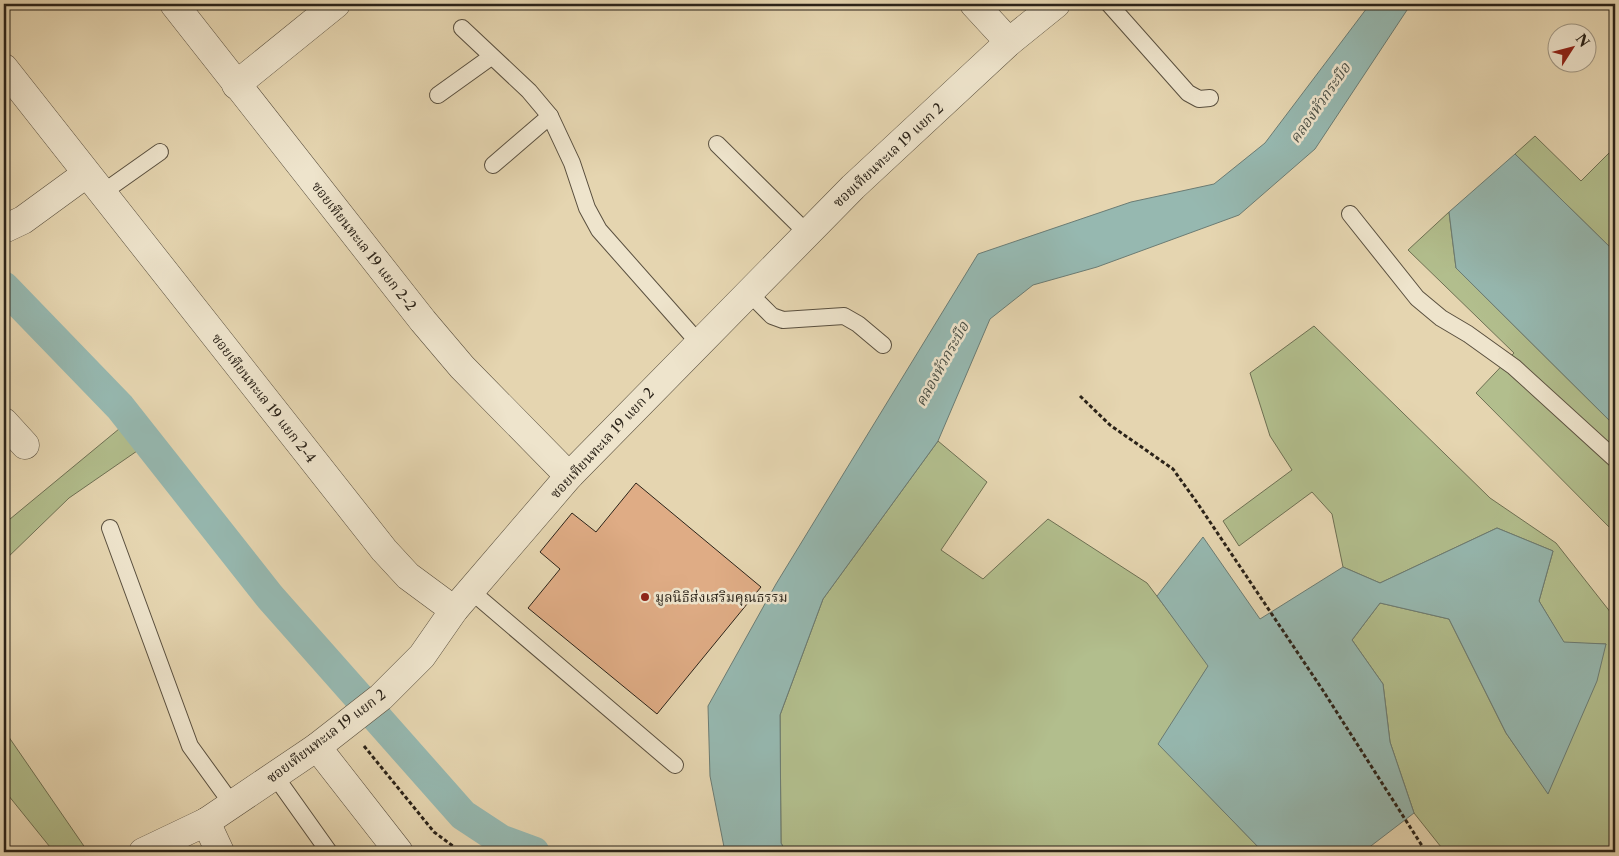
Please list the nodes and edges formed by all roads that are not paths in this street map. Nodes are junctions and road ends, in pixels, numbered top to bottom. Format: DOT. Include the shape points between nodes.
graph roads {
  1 [pos="174,4"];
  2 [pos="336,4"];
  3 [pos="974,4"];
  4 [pos="1056,4"];
  5 [pos="1109,4"];
  6 [pos="462,28"];
  7 [pos="1009,42"];
  8 [pos="491,56"];
  9 [pos="4,68"];
  10 [pos="236,85"];
  11 [pos="438,95"];
  12 [pos="1210,98"];
  13 [pos="550,116"];
  14 [pos="716,144"];
  15 [pos="160,152"];
  16 [pos="493,165"];
  17 [pos="94,183"];
  18 [pos="1350,214"];
  19 [pos="4,229"];
  20 [pos="807,233"];
  21 [pos="748,292"];
  22 [pos="698,342"];
  23 [pos="883,345"];
  24 [pos="4,422"];
  25 [pos="25,445"];
  26 [pos="1615,458"];
  27 [pos="569,476"];
  28 [pos="110,528"];
  29 [pos="462,601"];
  30 [pos="317,747"];
  31 [pos="675,765"];
  32 [pos="275,776"];
  33 [pos="232,804"];
  34 [pos="206,822"];
  35 [pos="143,852"];
  36 [pos="220,852"];
  37 [pos="329,852"];
  38 [pos="399,852"];
  1 -- 10 [label="street, ซอยเทียนทะเล 19 แยก 2-2"];
  2 -- 10 [label="street"];
  3 -- 7 [label="street"];
  4 -- 7 [label="street, ซอยเทียนทะเล 19 แยก 2"];
  5 -- 12 [label="lane" via="1188,93"];
  6 -- 8 [label="lane"];
  7 -- 20 [label="street, ซอยเทียนทะเล 19 แยก 2"];
  8 -- 11 [label="lane"];
  8 -- 13 [label="lane" via="529,91"];
  9 -- 17 [label="street, ซอยเทียนทะเล 19 แยก 2-4"];
  10 -- 27 [label="street, ซอยเทียนทะเล 19 แยก 2-2" via="468,374"];
  13 -- 16 [label="lane"];
  13 -- 22 [label="lane" via="599,230"];
  14 -- 20 [label="lane"];
  15 -- 17 [label="lane"];
  17 -- 19 [label="street"];
  17 -- 29 [label="street, ซอยเทียนทะเล 19 แยก 2-4" via="384,550 408,576"];
  18 -- 26 [label="lane" via="1417,298 1514,367"];
  20 -- 21 [label="street, ซอยเทียนทะเล 19 แยก 2"];
  21 -- 22 [label="street, ซอยเทียนทะเล 19 แยก 2"];
  21 -- 23 [label="lane" via="772,316 783,320 844,316"];
  22 -- 27 [label="street, ซอยเทียนทะเล 19 แยก 2"];
  24 -- 25 [label="street"];
  27 -- 29 [label="street, ซอยเทียนทะเล 19 แยก 2"];
  28 -- 33 [label="lane" via="190,746"];
  29 -- 30 [label="street, ซอยเทียนทะเล 19 แยก 2" via="422,656 381,697"];
  29 -- 31 [label="lane"];
  30 -- 32 [label="street, ซอยเทียนทะเล 19 แยก 2"];
  30 -- 38 [label="street"];
  32 -- 33 [label="street, ซอยเทียนทะเล 19 แยก 2"];
  32 -- 37 [label="lane"];
  33 -- 34 [label="street, ซอยเทียนทะเล 19 แยก 2"];
  34 -- 35 [label="street, ซอยเทียนทะเล 19 แยก 2"];
  34 -- 36 [label="street"];
}
